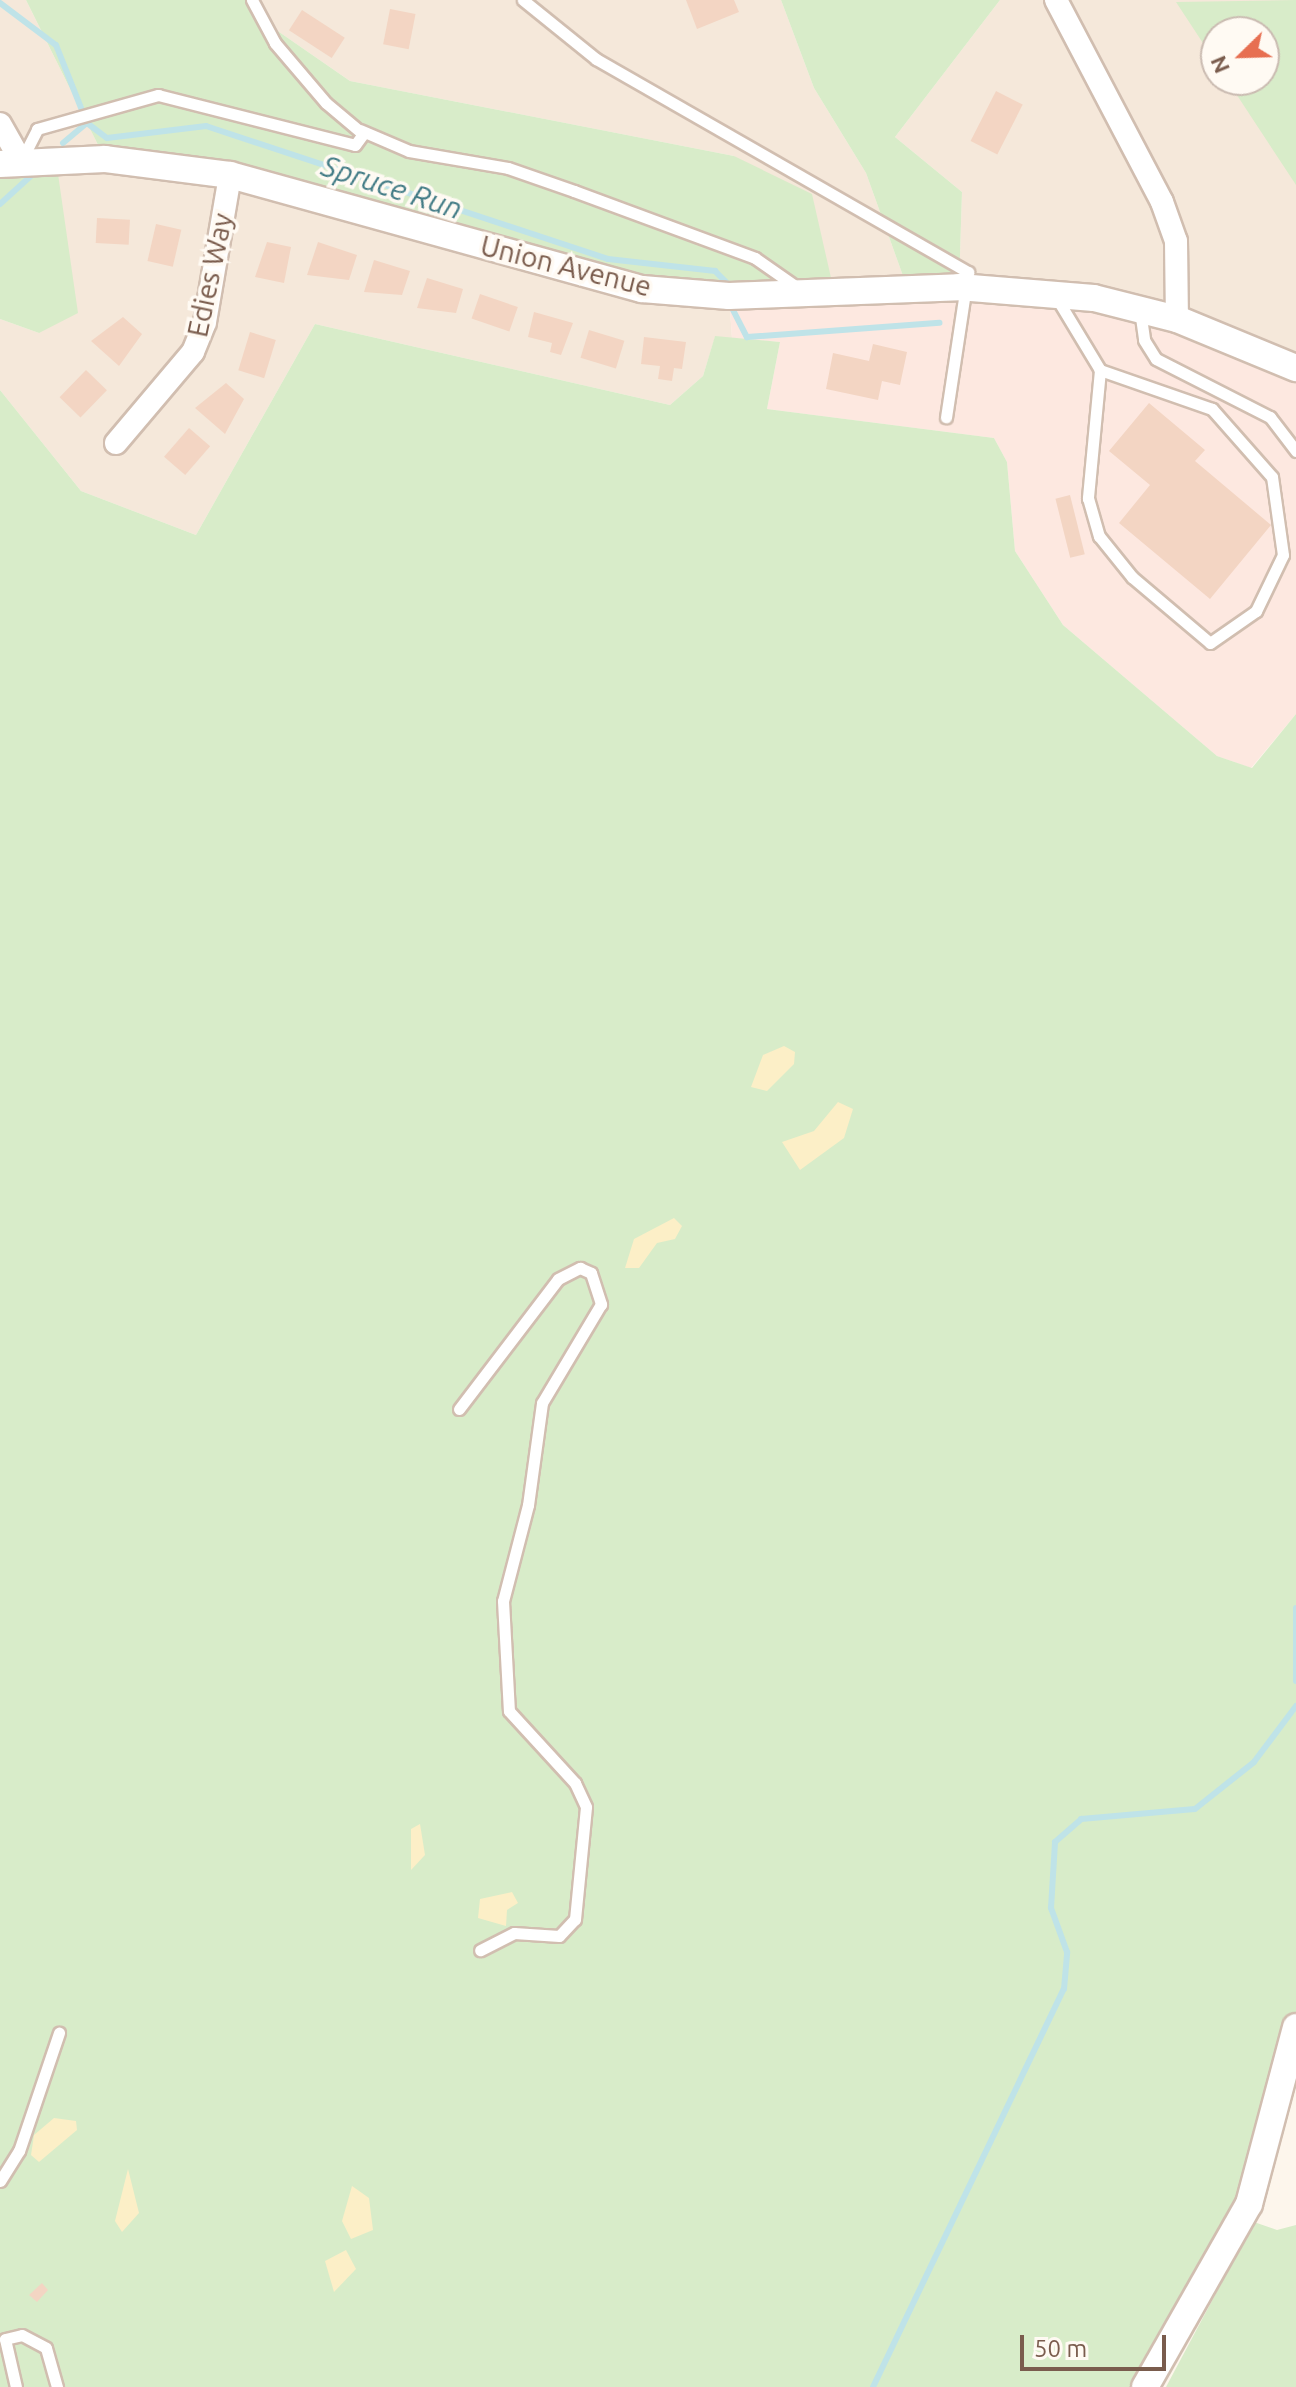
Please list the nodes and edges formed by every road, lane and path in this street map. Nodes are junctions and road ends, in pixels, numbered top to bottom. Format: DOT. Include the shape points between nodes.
graph roads {
  1 [pos="252,0"];
  2 [pos="523,0"];
  3 [pos="1056,0"];
  4 [pos="0,124"];
  5 [pos="360,130"];
  6 [pos="10,162"];
  7 [pos="230,175"];
  8 [pos="971,287"];
  9 [pos="805,292"];
  10 [pos="1053,293"];
  11 [pos="1140,310"];
  12 [pos="1177,319"];
  13 [pos="1296,368"];
  14 [pos="1100,370"];
  15 [pos="946,417"];
  16 [pos="116,443"];
  17 [pos="1296,451"];
  18 [pos="459,1409"];
  19 [pos="480,1950"];
  20 [pos="1296,2027"];
  21 [pos="59,2033"];
  22 [pos="0,2181"];
  23 [pos="16,2387"];
  24 [pos="57,2387"];
  25 [pos="1145,2387"];
  1 -- 5 [label="lane" via="275,43 326,103"];
  2 -- 8 [label="lane" via="596,59 949,256 968,272"];
  3 -- 12 [label="street" via="1162,202 1176,241"];
  4 -- 6 [label="street"];
  5 -- 6 [label="lane" via="355,145 158,95 37,129"];
  5 -- 9 [label="lane" via="409,151 508,168 574,191 755,258"];
  6 -- 7 [label="street, Union Avenue" via="105,159"];
  7 -- 9 [label="street, Union Avenue" via="642,289"];
  7 -- 16 [label="street, Edies Way" via="205,322 193,352"];
  8 -- 9 [label="street, Union Avenue"];
  8 -- 10 [label="street, Union Avenue"];
  8 -- 15 [label="lane"];
  10 -- 11 [label="street, Union Avenue"];
  10 -- 14 [label="lane"];
  11 -- 12 [label="street, Union Avenue"];
  11 -- 17 [label="lane" via="1144,340 1156,359 1270,417"];
  12 -- 13 [label="street, Union Avenue"];
  14 -- 14 [label="lane" via="1088,498 1099,536 1132,577 1210,643 1256,611 1283,555 1272,477 1212,409"];
  18 -- 19 [label="lane" via="558,1279 580,1268 591,1273 601,1304 542,1403 528,1505 503,1601 509,1711 575,1783 586,1807 575,1919 559,1936 514,1933"];
  20 -- 25 [label="street" via="1249,2204"];
  21 -- 22 [label="lane" via="25,2136"];
  23 -- 24 [label="lane" via="5,2339 22,2335 46,2348"];
}
